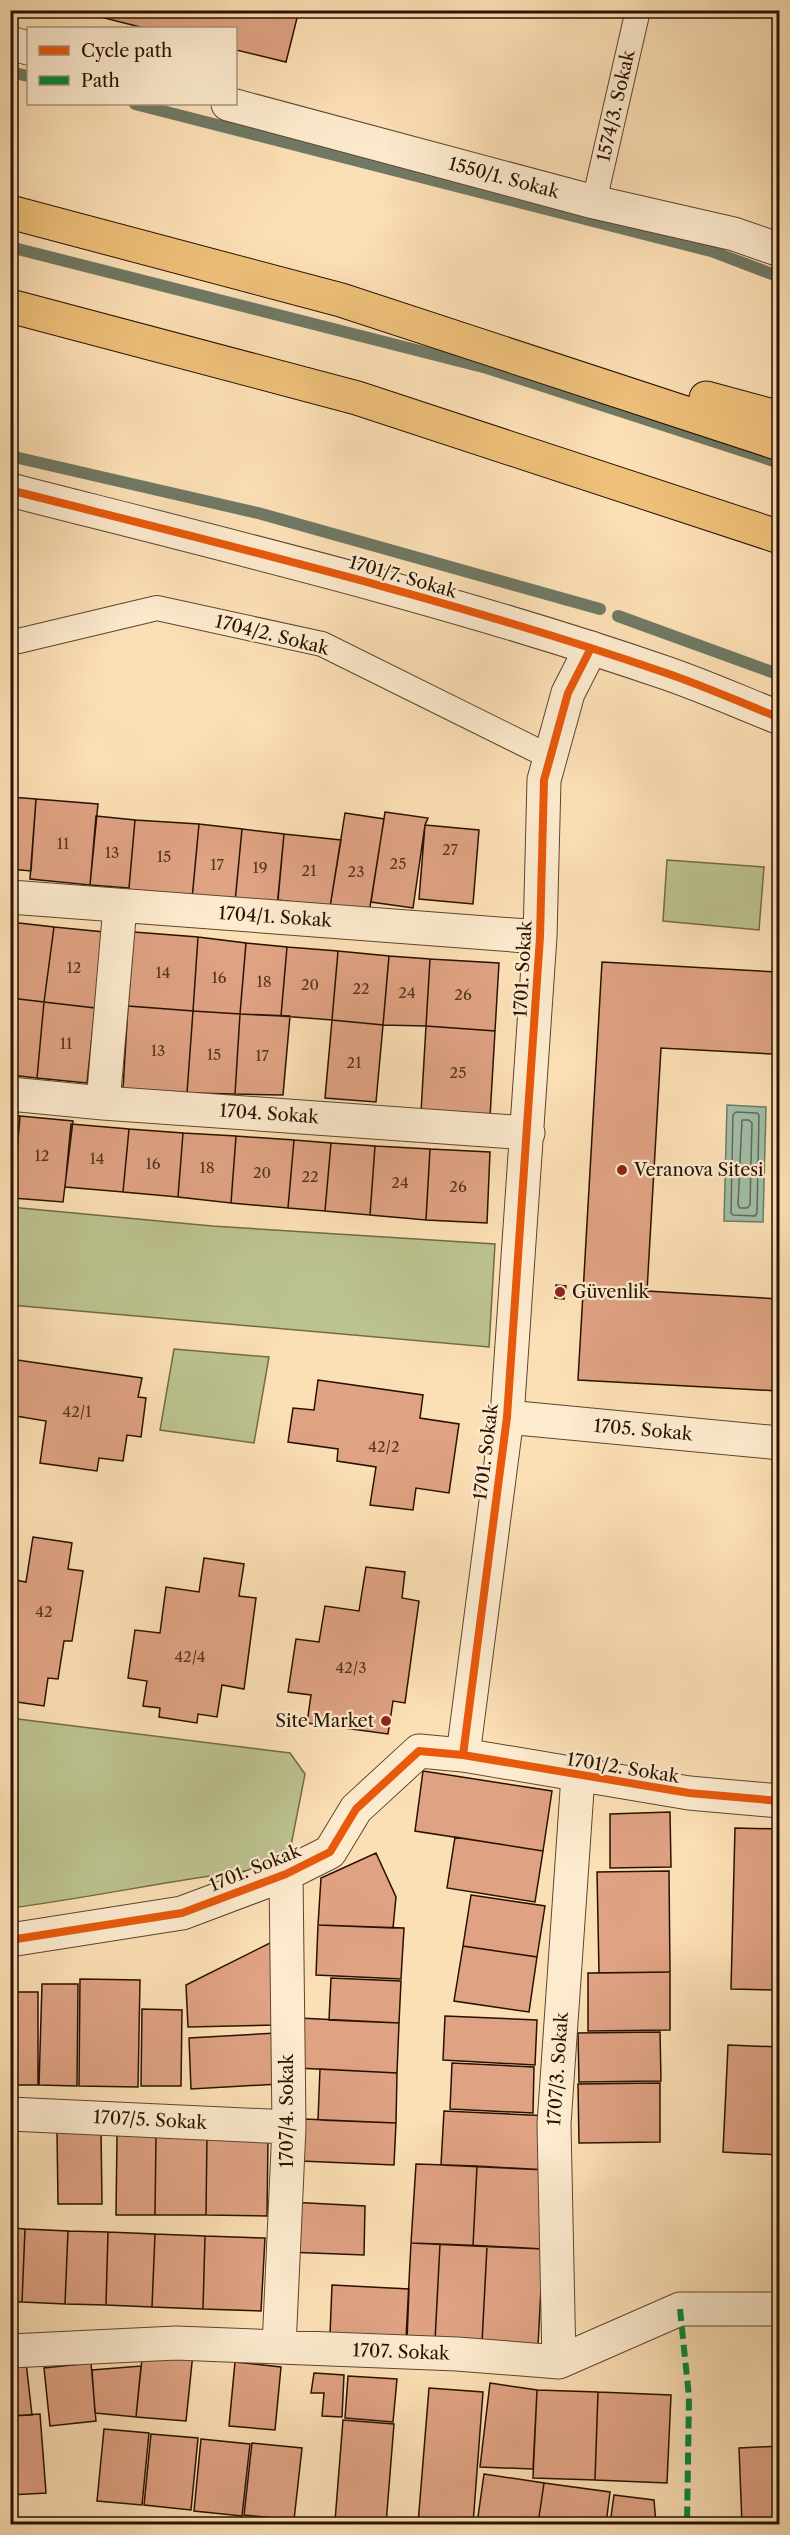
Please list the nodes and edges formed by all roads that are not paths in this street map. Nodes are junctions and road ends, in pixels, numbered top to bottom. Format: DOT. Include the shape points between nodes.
graph roads {
  1 [pos="638,10"];
  2 [pos="10,43"];
  3 [pos="27,48"];
  4 [pos="232,105"];
  5 [pos="594,202"];
  6 [pos="10,212"];
  7 [pos="780,250"];
  8 [pos="341,300"];
  9 [pos="10,306"];
  10 [pos="780,418"];
  11 [pos="780,444"];
  12 [pos="10,490"];
  13 [pos="780,537"];
  14 [pos="10,643"];
  15 [pos="591,648"];
  16 [pos="780,718"];
  17 [pos="550,757"];
  18 [pos="10,897"];
  19 [pos="120,906"];
  20 [pos="540,937"];
  21 [pos="10,1094"];
  22 [pos="103,1102"];
  23 [pos="528,1133"];
  24 [pos="507,1417"];
  25 [pos="780,1443"];
  26 [pos="463,1755"];
  27 [pos="578,1776"];
  28 [pos="780,1801"];
  29 [pos="285,1874"];
  30 [pos="10,1940"];
  31 [pos="10,2114"];
  32 [pos="289,2127"];
  33 [pos="780,2309"];
  34 [pos="279,2347"];
  35 [pos="10,2351"];
  36 [pos="559,2362"];
  1 -- 5 [label="lane, 1574/3. Sokak"];
  2 -- 3 [label="street"];
  4 -- 5 [label="street, 1550/1. Sokak"];
  5 -- 7 [label="street, 1550/1. Sokak" via="734,234"];
  6 -- 8 [label="highway"];
  8 -- 10 [label="highway"];
  8 -- 11 [label="highway"];
  9 -- 13 [label="highway" via="357,398"];
  12 -- 15 [label="street, 1701/7. Sokak" via="344,575"];
  14 -- 17 [label="lane, 1704/2. Sokak" via="157,608 322,644"];
  15 -- 16 [label="street, 1701/7. Sokak"];
  15 -- 17 [label="street, 1701. Sokak" via="568,693"];
  17 -- 20 [label="street, 1701. Sokak" via="544,780"];
  18 -- 19 [label="street, 1704/1. Sokak"];
  19 -- 20 [label="street, 1704/1. Sokak"];
  19 -- 22 [label="street"];
  20 -- 23 [label="street, 1701. Sokak"];
  21 -- 22 [label="street, 1704. Sokak"];
  22 -- 23 [label="street, 1704. Sokak"];
  23 -- 24 [label="street, 1701. Sokak"];
  24 -- 25 [label="street, 1705. Sokak"];
  24 -- 26 [label="street, 1701. Sokak"];
  26 -- 27 [label="street, 1701/2. Sokak"];
  26 -- 29 [label="street, 1701. Sokak" via="419,1751 356,1809 330,1852"];
  27 -- 28 [label="street, 1701/2. Sokak" via="689,1793"];
  27 -- 36 [label="street, 1707/3. Sokak" via="554,2124"];
  29 -- 30 [label="street, 1701. Sokak" via="182,1913"];
  29 -- 32 [label="street, 1707/4. Sokak"];
  31 -- 32 [label="street, 1707/5. Sokak"];
  32 -- 34 [label="street, 1707/4. Sokak"];
  33 -- 36 [label="street, 1707. Sokak" via="680,2309"];
  34 -- 35 [label="street, 1707. Sokak" via="176,2343"];
  34 -- 36 [label="street, 1707. Sokak"];
}
